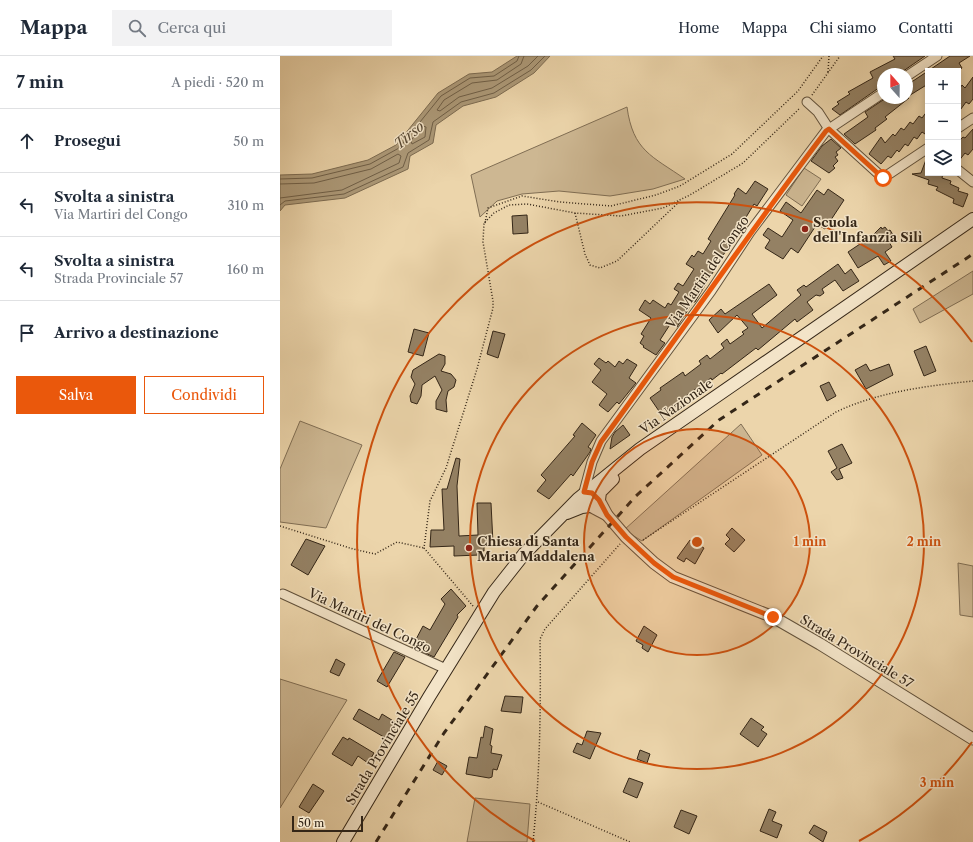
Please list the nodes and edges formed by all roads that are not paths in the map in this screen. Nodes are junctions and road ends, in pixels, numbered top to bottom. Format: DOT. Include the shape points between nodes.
graph roads {
  1 [pos="934,57"];
  2 [pos="913,72"];
  3 [pos="877,97"];
  4 [pos="807,102"];
  5 [pos="973,118"];
  6 [pos="961,126"];
  7 [pos="829,129"];
  8 [pos="925,150"];
  9 [pos="961,172"];
  10 [pos="973,182"];
  11 [pos="973,218"];
  12 [pos="640,448"];
  13 [pos="584,492"];
  14 [pos="595,503"];
  15 [pos="561,516"];
  16 [pos="283,594"];
  17 [pos="446,669"];
  18 [pos="973,739"];
  19 [pos="343,842"];
  1 -- 2 [label="street"];
  3 -- 7 [label="street, Via Martiri del Congo"];
  4 -- 7 [label="street" via="818,112"];
  5 -- 6 [label="street"];
  7 -- 8 [label="street" via="883,178"];
  7 -- 13 [label="street, Via Martiri del Congo" via="750,232 711,291 601,442 592,462"];
  9 -- 10 [label="street"];
  11 -- 12 [label="main road, Via Nazionale"];
  12 -- 13 [label="main road, Via Nazionale"];
  12 -- 14 [label="main road" via="623,470 604,486"];
  13 -- 14 [label="street" via="585,500"];
  13 -- 15 [label="main road, Via Nazionale"];
  14 -- 15 [label="main road"];
  14 -- 18 [label="street, Strada Provinciale 57" via="626,537 673,577 773,617"];
  15 -- 17 [label="main road, Via Nazionale" via="524,554 479,614"];
  16 -- 17 [label="street, Via Martiri del Congo"];
  17 -- 19 [label="main road, Strada Provinciale 55"];
}
